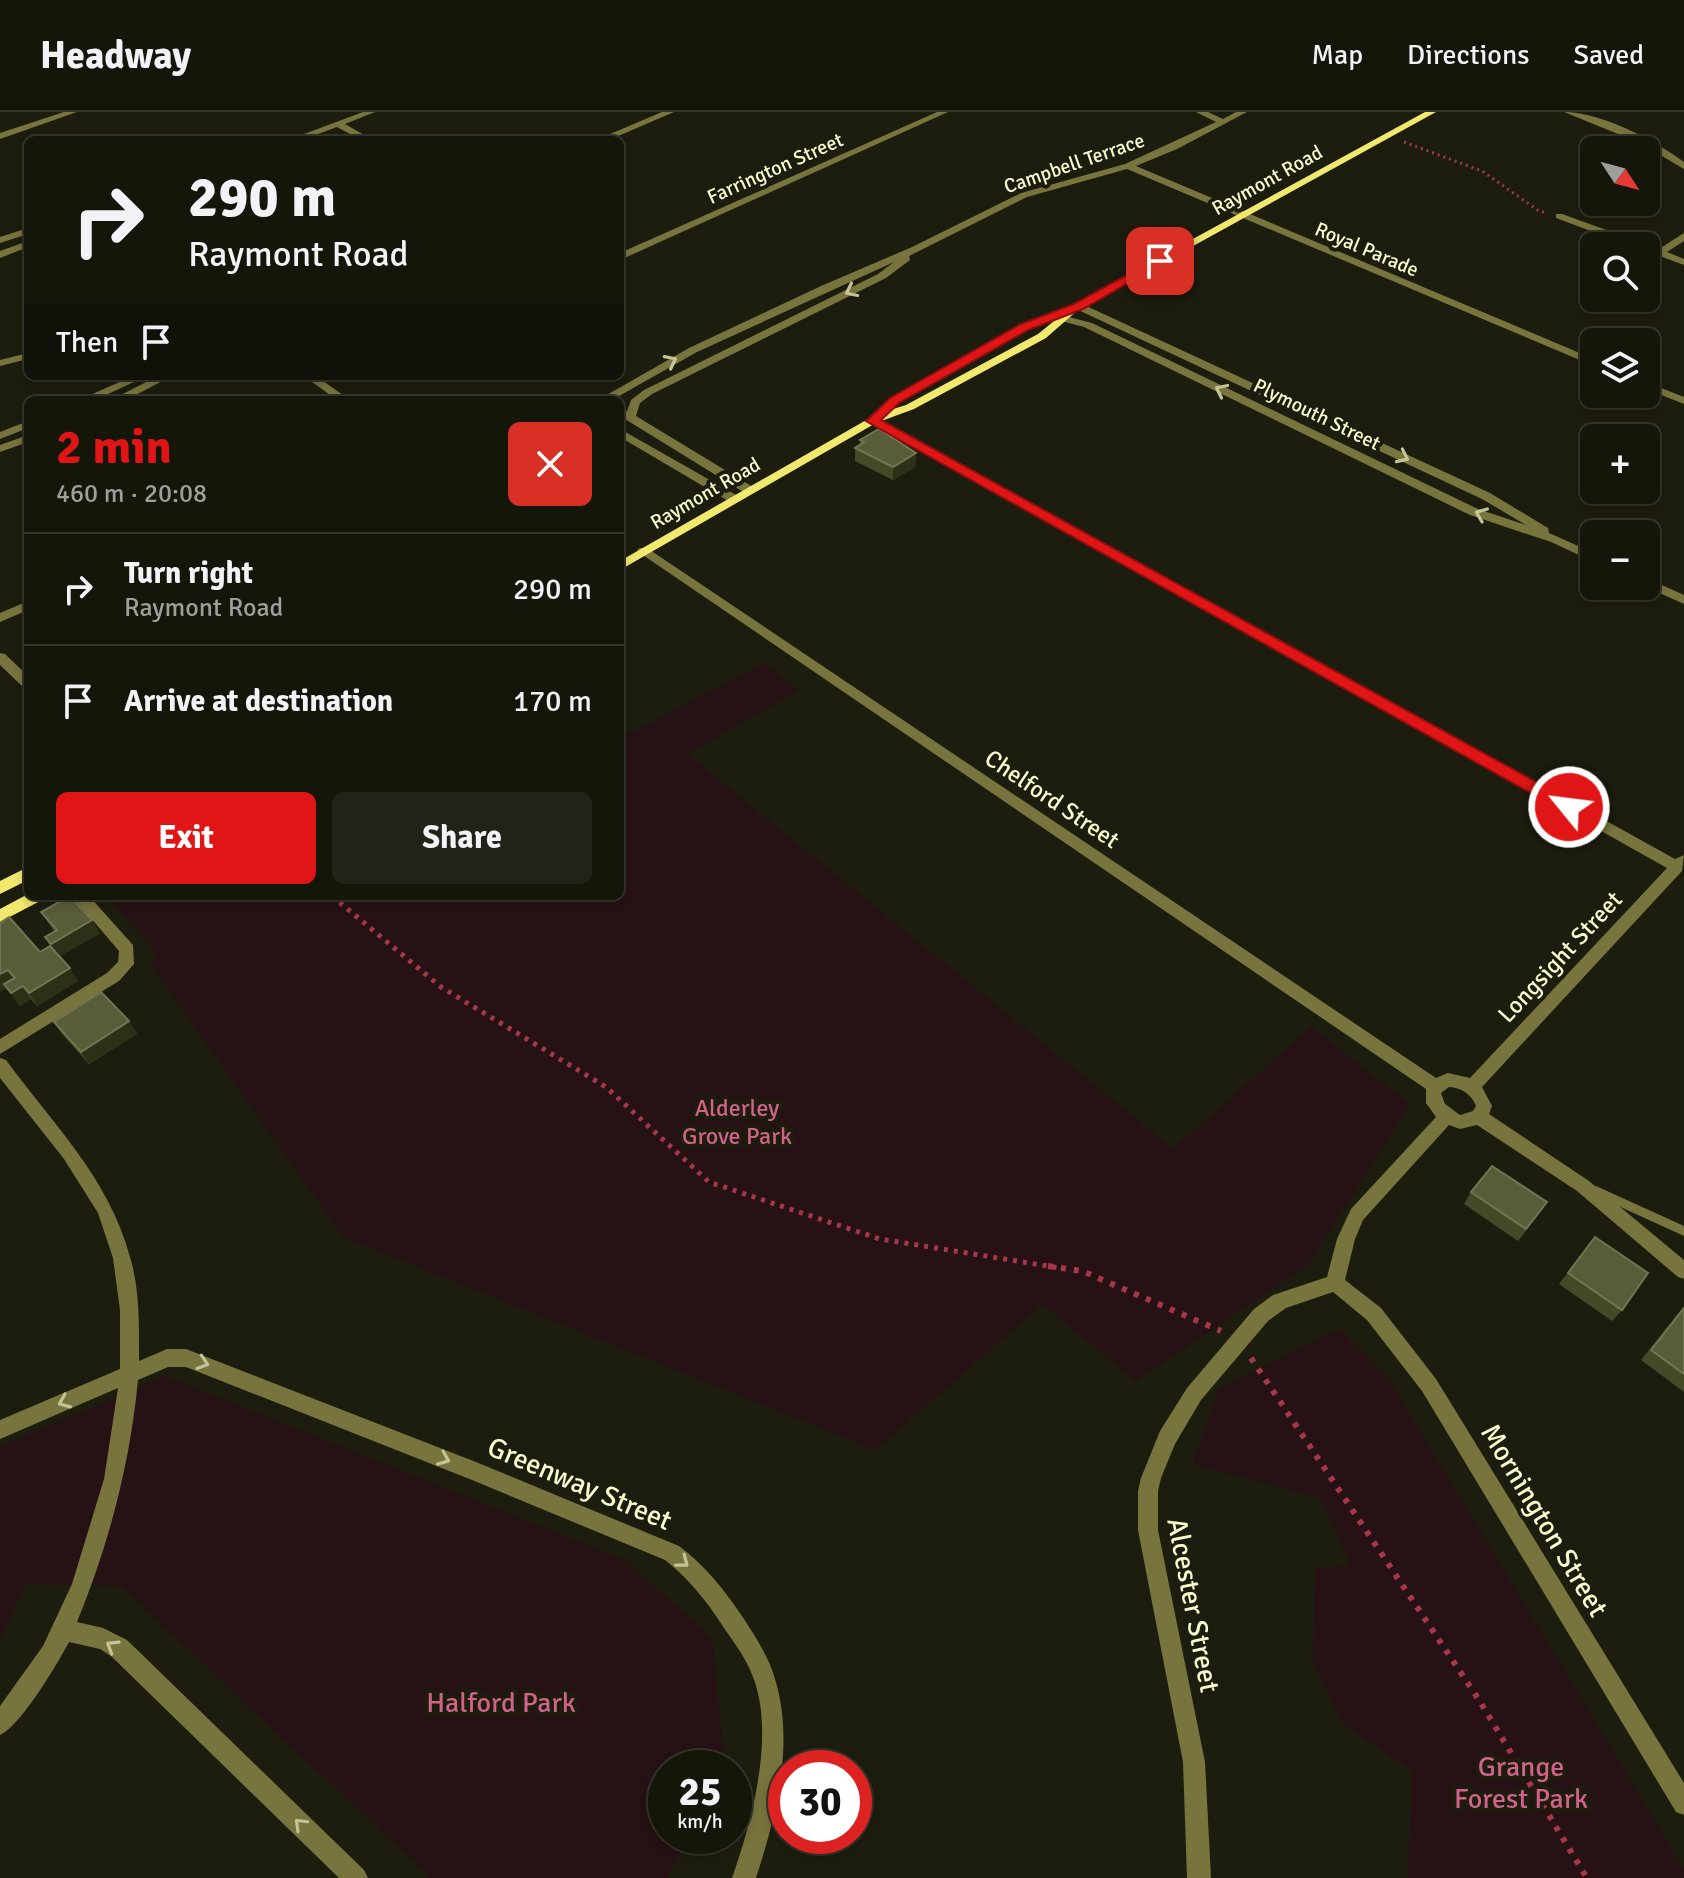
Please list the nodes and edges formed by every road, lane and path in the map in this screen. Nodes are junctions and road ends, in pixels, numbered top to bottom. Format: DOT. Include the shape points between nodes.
graph roads {
  1 [pos="73,112"];
  2 [pos="371,112"];
  3 [pos="670,112"];
  4 [pos="944,112"];
  5 [pos="1200,112"];
  6 [pos="1243,112"];
  7 [pos="1432,112"];
  8 [pos="1568,112"];
  9 [pos="1224,122"];
  10 [pos="338,124"];
  11 [pos="0,136"];
  12 [pos="304,136"];
  13 [pos="360,136"];
  14 [pos="611,136"];
  15 [pos="1388,136"];
  16 [pos="1128,166"];
  17 [pos="1684,166"];
  18 [pos="1559,216"];
  19 [pos="1242,217"];
  20 [pos="24,232"];
  21 [pos="1602,232"];
  22 [pos="1684,236"];
  23 [pos="0,240"];
  24 [pos="24,249"];
  25 [pos="916,249"];
  26 [pos="1660,253"];
  27 [pos="0,255"];
  28 [pos="624,255"];
  29 [pos="1684,262"];
  30 [pos="1078,306"];
  31 [pos="1065,319"];
  32 [pos="24,352"];
  33 [pos="24,357"];
  34 [pos="1580,357"];
  35 [pos="13,360"];
  36 [pos="0,363"];
  37 [pos="132,380"];
  38 [pos="159,380"];
  39 [pos="315,380"];
  40 [pos="630,383"];
  41 [pos="651,391"];
  42 [pos="1660,391"];
  43 [pos="94,396"];
  44 [pos="125,396"];
  45 [pos="338,396"];
  46 [pos="610,396"];
  47 [pos="1684,401"];
  48 [pos="625,414"];
  49 [pos="872,421"];
  50 [pos="24,426"];
  51 [pos="624,434"];
  52 [pos="0,436"];
  53 [pos="24,440"];
  54 [pos="674,445"];
  55 [pos="0,449"];
  56 [pos="656,453"];
  57 [pos="749,490"];
  58 [pos="734,499"];
  59 [pos="1555,539"];
  60 [pos="643,551"];
  61 [pos="1580,551"];
  62 [pos="624,561"];
  63 [pos="1660,589"];
  64 [pos="1684,600"];
  65 [pos="24,607"];
  66 [pos="0,618"];
  67 [pos="0,657"];
  68 [pos="24,680"];
  69 [pos="1678,872"];
  70 [pos="24,875"];
  71 [pos="0,888"];
  72 [pos="30,900"];
  73 [pos="83,900"];
  74 [pos="338,900"];
  75 [pos="0,916"];
  76 [pos="0,1047"];
  77 [pos="0,1065"];
  78 [pos="1435,1086"];
  79 [pos="1472,1087"];
  80 [pos="1446,1117"];
  81 [pos="1479,1117"];
  82 [pos="1583,1186"];
  83 [pos="1684,1231"];
  84 [pos="1684,1271"];
  85 [pos="1335,1283"];
  86 [pos="1238,1339"];
  87 [pos="129,1375"];
  88 [pos="0,1430"];
  89 [pos="64,1630"];
  90 [pos="0,1724"];
  91 [pos="1684,1804"];
  92 [pos="356,1878"];
  93 [pos="744,1878"];
  94 [pos="1199,1878"];
  95 [pos="1587,1878"];
  1 -- 11 [label="street"];
  2 -- 10 [label="street"];
  3 -- 14 [label="street"];
  4 -- 28 [label="street, Farrington Street"];
  5 -- 9 [label="street"];
  6 -- 9 [label="street, Campbell Terrace"];
  7 -- 15 [label="main road, Raymont Road"];
  8 -- 17 [label="street" via="1627,133"];
  9 -- 16 [label="street, Campbell Terrace"];
  10 -- 12 [label="street"];
  10 -- 13 [label="street"];
  15 -- 18 [label="path" via="1482,171 1539,211"];
  15 -- 19 [label="main road, Raymont Road"];
  16 -- 19 [label="street, Royal Parade"];
  16 -- 25 [label="street, Campbell Terrace" via="1029,193"];
  18 -- 21 [label="street"];
  19 -- 30 [label="main road, Raymont Road"];
  19 -- 34 [label="street, Royal Parade"];
  20 -- 23 [label="street"];
  22 -- 26 [label="street"];
  24 -- 27 [label="street"];
  40 -- 25 [label="street, Campbell Terrace, one-way"];
  25 -- 41 [label="street, Campbell Terrace, one-way" via="882,276"];
  26 -- 29 [label="street"];
  30 -- 31 [label="main road, Raymont Road"];
  30 -- 49 [label="main road, Raymont Road" via="1024,327 894,401"];
  30 -- 59 [label="street, Plymouth Street, one-way" via="1486,496"];
  31 -- 49 [label="main road, Raymont Road" via="910,407"];
  59 -- 31 [label="street, Plymouth Street, one-way" via="1474,512 1088,325"];
  32 -- 35 [label="street"];
  33 -- 35 [label="street"];
  35 -- 36 [label="street"];
  37 -- 43 [label="street"];
  38 -- 44 [label="street"];
  39 -- 45 [label="street"];
  40 -- 41 [label="street"];
  40 -- 46 [label="street, Campbell Terrace"];
  41 -- 48 [label="street, Campbell Terrace"];
  42 -- 47 [label="street"];
  48 -- 54 [label="street"];
  49 -- 57 [label="main road, Raymont Road"];
  49 -- 69 [label="street"];
  50 -- 52 [label="street"];
  51 -- 56 [label="street"];
  53 -- 55 [label="street"];
  54 -- 56 [label="street"];
  54 -- 57 [label="street"];
  56 -- 58 [label="street"];
  57 -- 58 [label="main road, Raymont Road"];
  58 -- 60 [label="main road, Raymont Road"];
  59 -- 61 [label="street, Plymouth Street"];
  60 -- 62 [label="main road, Raymont Road"];
  60 -- 78 [label="street, Chelford Street"];
  63 -- 64 [label="street"];
  65 -- 66 [label="street"];
  67 -- 68 [label="street"];
  69 -- 79 [label="street, Longsight Street"];
  70 -- 71 [label="main road"];
  72 -- 75 [label="main road"];
  73 -- 76 [label="street" via="128,952 126,964"];
  74 -- 86 [label="path" via="441,987 606,1087 709,1182 880,1239 1082,1271"];
  77 -- 87 [label="street" via="66,1146 106,1213 128,1291"];
  78 -- 79 [label="street" via="1456,1080"];
  78 -- 80 [label="street" via="1434,1106"];
  79 -- 81 [label="street" via="1484,1106"];
  80 -- 81 [label="street" via="1460,1122"];
  80 -- 85 [label="street" via="1357,1215"];
  81 -- 82 [label="street"];
  82 -- 83 [label="lane"];
  82 -- 84 [label="street"];
  85 -- 86 [label="street, Alcester Street" via="1280,1301"];
  85 -- 91 [label="street, Mornington Street" via="1374,1314 1429,1385"];
  86 -- 94 [label="street, Alcester Street" via="1174,1424 1148,1491 1148,1530 1194,1762"];
  86 -- 95 [label="path" via="1479,1700"];
  87 -- 88 [label="street, Greenway Street, one-way"];
  87 -- 89 [label="street" via="109,1495"];
  87 -- 93 [label="street, Greenway Street, one-way" via="167,1358 210,1366 650,1543 688,1565 724,1607 769,1693 769,1765"];
  89 -- 90 [label="street"];
  92 -- 89 [label="street, one-way" via="119,1648"];
}
